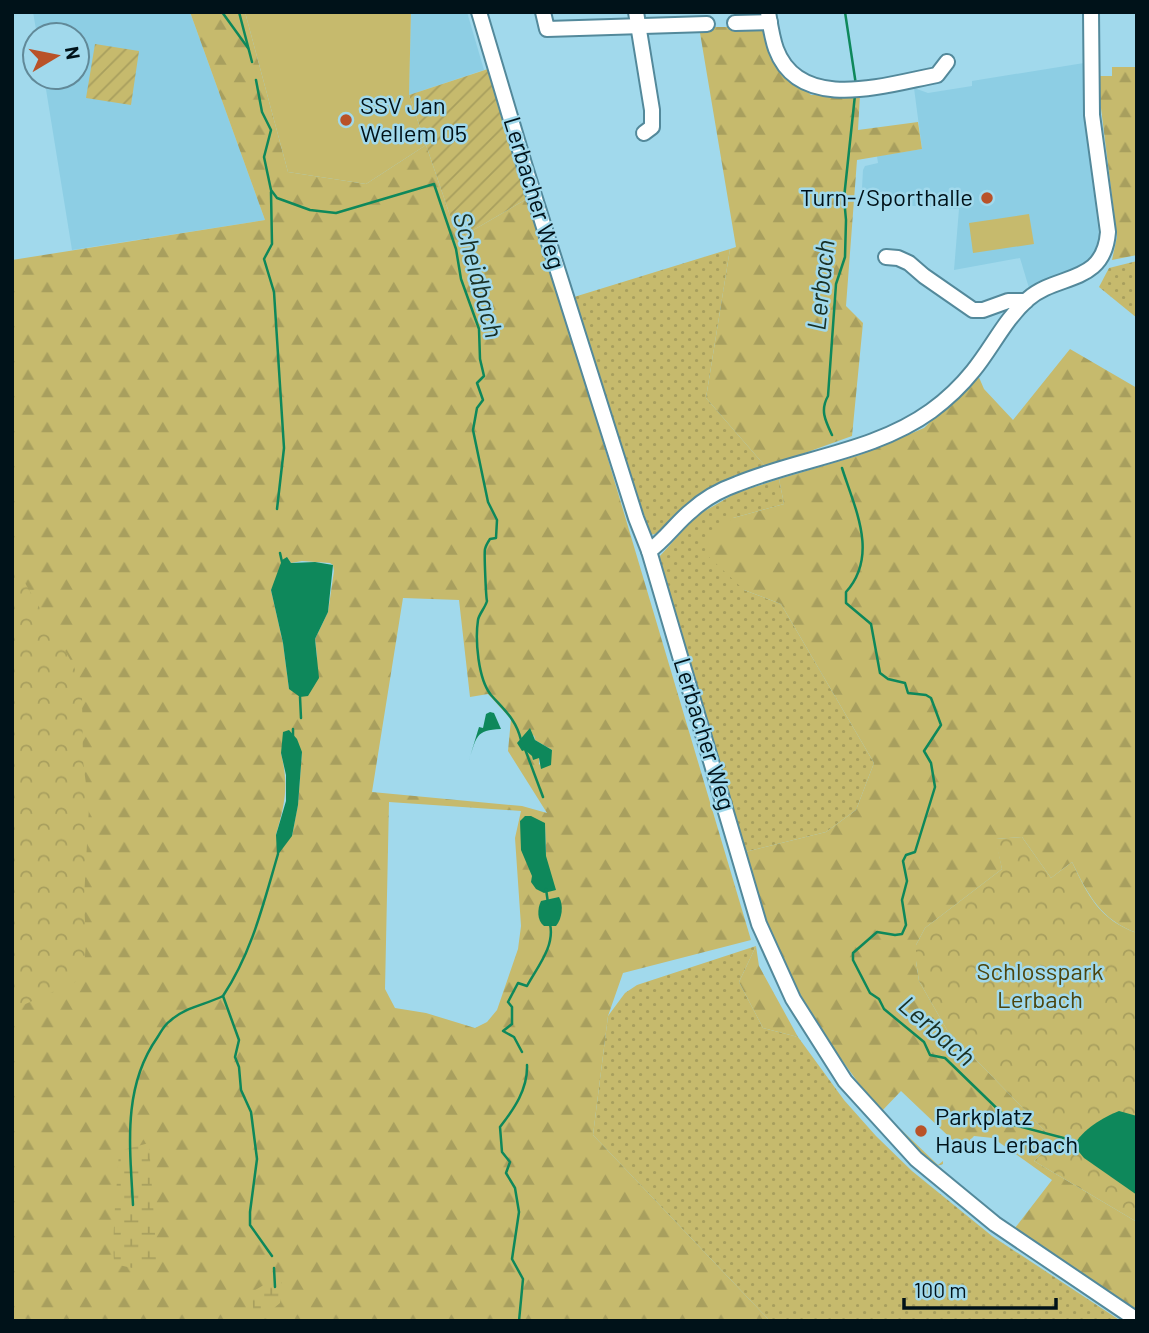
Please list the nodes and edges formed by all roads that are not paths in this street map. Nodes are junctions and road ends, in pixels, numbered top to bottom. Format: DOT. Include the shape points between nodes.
graph roads {
  1 [pos="479,12"];
  2 [pos="543,12"];
  3 [pos="636,12"];
  4 [pos="1091,12"];
  5 [pos="769,17"];
  6 [pos="735,23"];
  7 [pos="707,24"];
  8 [pos="639,28"];
  9 [pos="947,62"];
  10 [pos="644,132"];
  11 [pos="886,257"];
  12 [pos="1026,301"];
  13 [pos="649,551"];
  14 [pos="1137,1321"];
  1 -- 13 [label="street, Lerbacher Weg"];
  2 -- 8 [label="street" via="547,29"];
  3 -- 8 [label="street"];
  4 -- 12 [label="street" via="1092,115 1107,244 1096,265"];
  5 -- 6 [label="street"];
  5 -- 9 [label="street" via="776,49 788,69 812,87 844,91 937,75"];
  7 -- 8 [label="street"];
  8 -- 10 [label="street" via="652,110 652,127"];
  11 -- 12 [label="street" via="909,263 973,310"];
  12 -- 13 [label="street" via="972,372 930,412 881,438 737,483 690,511"];
  13 -- 14 [label="street, Lerbacher Weg" via="759,924 793,999 845,1081 916,1159 995,1224"];
}
